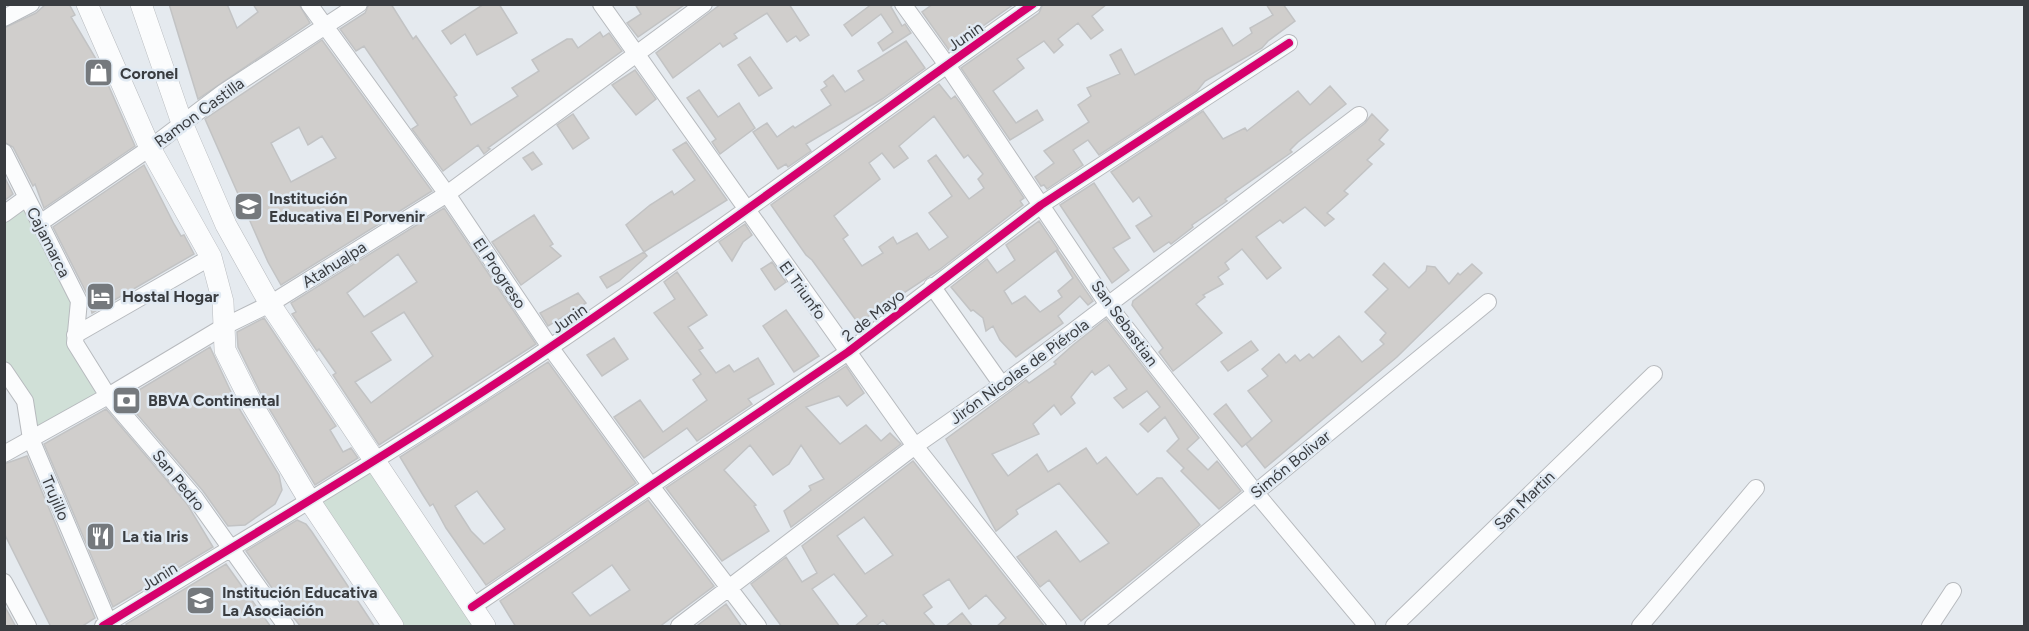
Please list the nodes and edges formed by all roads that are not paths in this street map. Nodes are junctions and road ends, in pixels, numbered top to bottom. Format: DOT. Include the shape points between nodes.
graph roads {
  1 [pos="30,4"];
  2 [pos="87,4"];
  3 [pos="141,4"];
  4 [pos="309,4"];
  5 [pos="359,4"];
  6 [pos="601,4"];
  7 [pos="704,4"];
  8 [pos="903,4"];
  9 [pos="1033,4"];
  10 [pos="4,18"];
  11 [pos="326,28"];
  12 [pos="1289,43"];
  13 [pos="638,53"];
  14 [pos="947,65"];
  15 [pos="1359,115"];
  16 [pos="182,123"];
  17 [pos="150,147"];
  18 [pos="4,152"];
  19 [pos="447,194"];
  20 [pos="26,198"];
  21 [pos="1041,206"];
  22 [pos="746,211"];
  23 [pos="4,214"];
  24 [pos="40,223"];
  25 [pos="211,257"];
  26 [pos="932,286"];
  27 [pos="1488,302"];
  28 [pos="270,304"];
  29 [pos="1108,305"];
  30 [pos="223,327"];
  31 [pos="75,334"];
  32 [pos="550,347"];
  33 [pos="848,352"];
  34 [pos="4,370"];
  35 [pos="1654,374"];
  36 [pos="1002,385"];
  37 [pos="108,396"];
  38 [pos="31,439"];
  39 [pos="915,446"];
  40 [pos="4,454"];
  41 [pos="375,460"];
  42 [pos="651,486"];
  43 [pos="1756,488"];
  44 [pos="1255,492"];
  45 [pos="309,500"];
  46 [pos="231,547"];
  47 [pos="4,582"];
  48 [pos="731,588"];
  49 [pos="1953,591"];
  50 [pos="472,606"];
  51 [pos="1649,624"];
  52 [pos="107,625"];
  53 [pos="28,627"];
  54 [pos="286,627"];
  55 [pos="393,627"];
  56 [pos="485,627"];
  57 [pos="679,627"];
  58 [pos="758,627"];
  59 [pos="1058,627"];
  60 [pos="1094,627"];
  61 [pos="1366,627"];
  62 [pos="1394,627"];
  63 [pos="1930,627"];
  1 -- 10 [label="street"];
  2 -- 17 [label="main road"];
  3 -- 16 [label="main road"];
  4 -- 11 [label="street, El Progreso"];
  5 -- 11 [label="street, Ramon Castilla"];
  6 -- 13 [label="street, El Triunfo"];
  7 -- 13 [label="street, Atahualpa"];
  8 -- 14 [label="street, San Sebastian"];
  9 -- 14 [label="street, Junin"];
  11 -- 16 [label="street, Ramon Castilla"];
  11 -- 19 [label="street, El Progreso"];
  12 -- 21 [label="street, 2 de Mayo"];
  13 -- 19 [label="street, Atahualpa"];
  13 -- 22 [label="street, El Triunfo"];
  14 -- 21 [label="street, San Sebastian"];
  14 -- 22 [label="street, Junin"];
  15 -- 29 [label="street, Jirón Nicolas de Piérola"];
  16 -- 17 [label="street, Ramon Castilla"];
  16 -- 28 [label="main road" via="226,225"];
  17 -- 24 [label="street, Ramon Castilla"];
  17 -- 25 [label="main road"];
  18 -- 20 [label="street, Cajamarca"];
  19 -- 28 [label="street, Atahualpa"];
  19 -- 32 [label="street, El Progreso"];
  20 -- 23 [label="street"];
  20 -- 24 [label="street, Cajamarca"];
  21 -- 26 [label="street, 2 de Mayo"];
  21 -- 29 [label="street, San Sebastian"];
  22 -- 32 [label="street, Junin"];
  22 -- 33 [label="street, El Triunfo"];
  24 -- 31 [label="street, Cajamarca" via="79,301"];
  25 -- 30 [label="main road" via="223,302"];
  25 -- 31 [label="street"];
  26 -- 33 [label="street, 2 de Mayo"];
  26 -- 36 [label="street"];
  27 -- 44 [label="street, Simón Bolivar"];
  28 -- 30 [label="street, Atahualpa"];
  28 -- 41 [label="main road"];
  29 -- 36 [label="street, Jirón Nicolas de Piérola"];
  29 -- 44 [label="street, San Sebastian"];
  30 -- 37 [label="street, Atahualpa"];
  30 -- 45 [label="main road" via="225,350 234,369"];
  31 -- 37 [label="street, San Pedro" via="75,343"];
  32 -- 41 [label="street, Junin"];
  32 -- 42 [label="street, El Progreso"];
  33 -- 39 [label="street, El Triunfo"];
  33 -- 42 [label="street, 2 de Mayo"];
  34 -- 38 [label="street, Trujillo" via="25,400"];
  35 -- 62 [label="street, San Martin"];
  36 -- 39 [label="street, Jirón Nicolas de Piérola"];
  37 -- 38 [label="street, Atahualpa"];
  37 -- 46 [label="street, San Pedro" via="195,498"];
  38 -- 40 [label="street, Atahualpa"];
  38 -- 52 [label="street, Trujillo"];
  39 -- 48 [label="street, Jirón Nicolas de Piérola"];
  39 -- 59 [label="street, El Triunfo"];
  41 -- 45 [label="street, Junin"];
  41 -- 50 [label="main road"];
  42 -- 48 [label="street, El Progreso"];
  42 -- 50 [label="street, 2 de Mayo"];
  43 -- 51 [label="street"];
  44 -- 60 [label="street, Simón Bolivar"];
  44 -- 61 [label="street, San Sebastian"];
  45 -- 46 [label="street, Junin"];
  45 -- 55 [label="main road"];
  46 -- 52 [label="street, Junin"];
  46 -- 54 [label="street, San Pedro"];
  47 -- 53 [label="street"];
  48 -- 57 [label="street, Jirón Nicolas de Piérola"];
  48 -- 58 [label="street, El Progreso"];
  49 -- 63 [label="street"];
  50 -- 56 [label="main road"];
}
